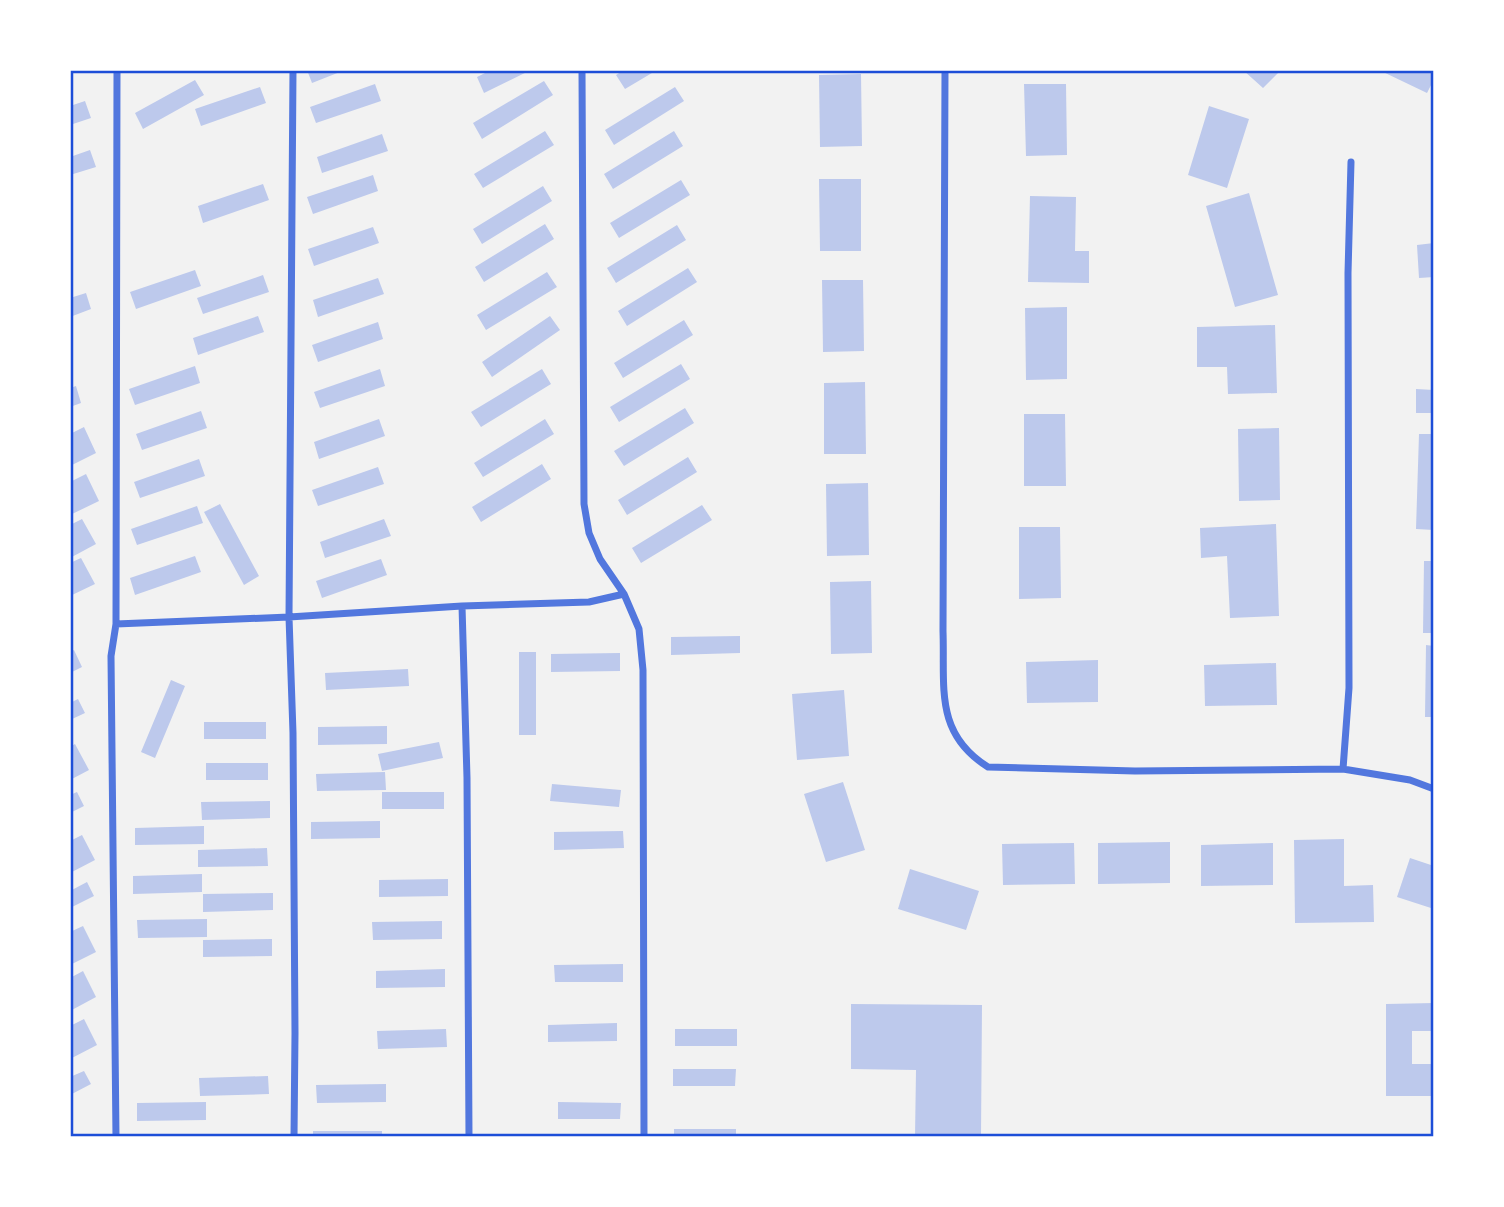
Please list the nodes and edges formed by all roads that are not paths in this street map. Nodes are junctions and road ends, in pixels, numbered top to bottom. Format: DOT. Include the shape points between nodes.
graph roads {
  1 [pos="117,70"];
  2 [pos="293,70"];
  3 [pos="582,70"];
  4 [pos="945,70"];
  5 [pos="1351,162"];
  6 [pos="624,594"];
  7 [pos="463,606"];
  8 [pos="289,617"];
  9 [pos="116,624"];
  10 [pos="1343,769"];
  11 [pos="1434,789"];
  12 [pos="116,1137"];
  13 [pos="294,1137"];
  14 [pos="469,1137"];
  15 [pos="644,1137"];
  1 -- 9 [label="street"];
  2 -- 8 [label="street"];
  3 -- 6 [label="street" via="584,504 600,559"];
  4 -- 10 [label="street" via="943,604 945,705 957,741 988,767"];
  5 -- 10 [label="street" via="1349,688"];
  6 -- 7 [label="street" via="589,602"];
  6 -- 15 [label="street" via="639,629 643,670"];
  7 -- 8 [label="street"];
  7 -- 14 [label="street"];
  8 -- 9 [label="street"];
  8 -- 13 [label="street"];
  9 -- 12 [label="street" via="111,656"];
  10 -- 11 [label="street" via="1410,780"];
}
